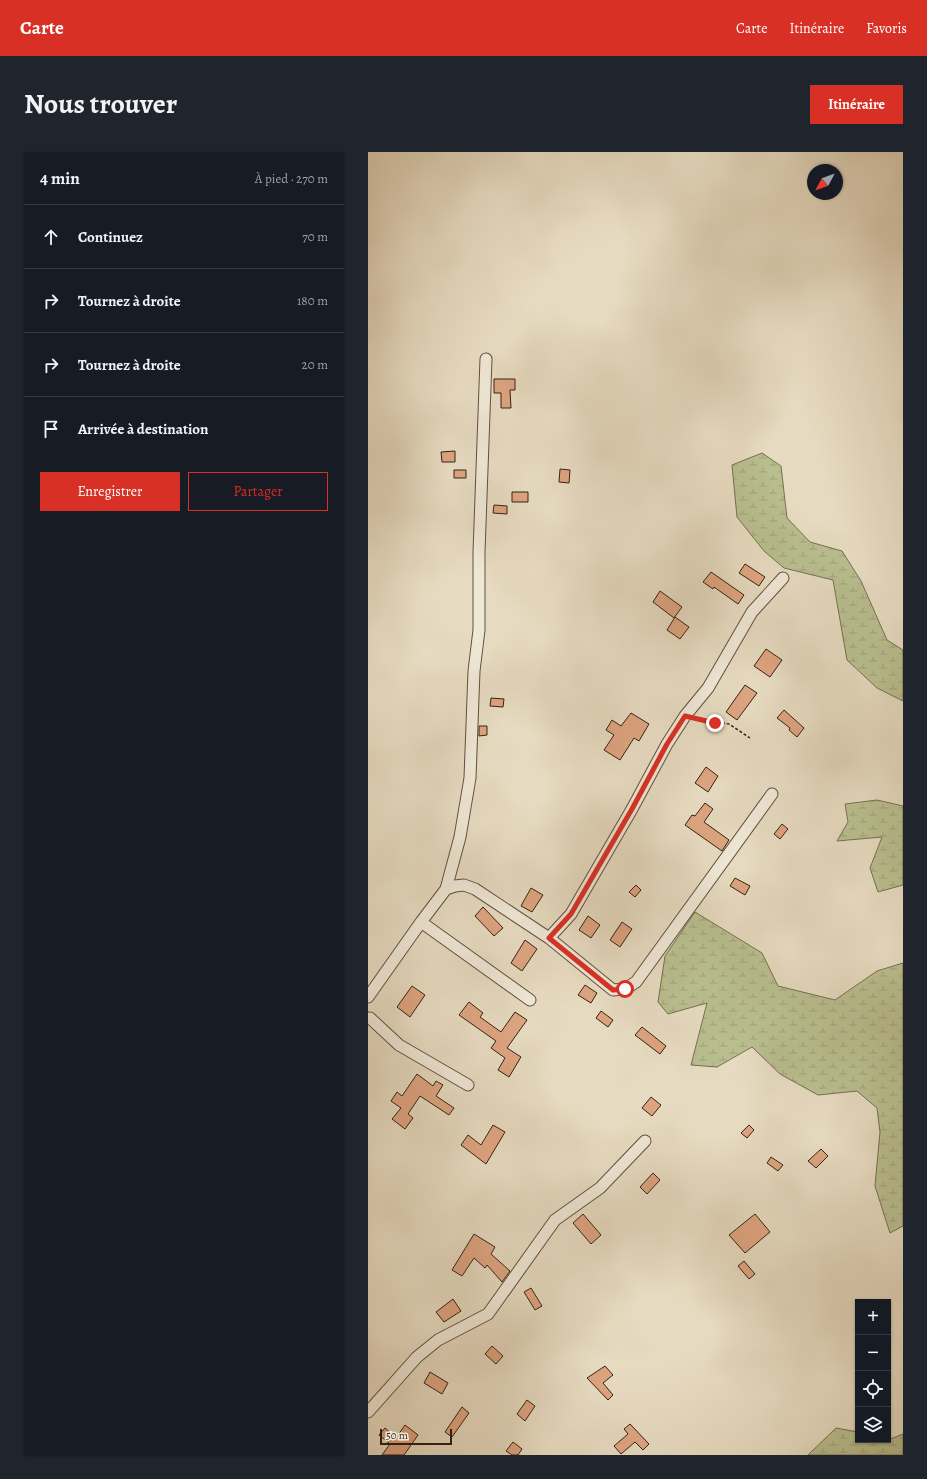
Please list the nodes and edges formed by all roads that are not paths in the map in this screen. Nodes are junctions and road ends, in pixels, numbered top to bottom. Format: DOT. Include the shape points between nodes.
graph roads {
  1 [pos="486,359"];
  2 [pos="783,578"];
  3 [pos="772,794"];
  4 [pos="446,889"];
  5 [pos="420,922"];
  6 [pos="549,938"];
  7 [pos="368,997"];
  8 [pos="530,1000"];
  9 [pos="368,1018"];
  10 [pos="468,1085"];
  11 [pos="644,1141"];
  12 [pos="368,1412"];
  1 -- 4 [label="street" via="479,552 479,630 474,671 470,778 460,837"];
  2 -- 6 [label="street" via="752,612 708,688 685,716 667,744 571,914"];
  3 -- 6 [label="street" via="636,982 625,989 613,990"];
  4 -- 5 [label="street"];
  4 -- 6 [label="street" via="464,885 475,889"];
  5 -- 7 [label="street"];
  5 -- 8 [label="street"];
  9 -- 10 [label="street" via="399,1045"];
  11 -- 12 [label="street" via="600,1188 555,1220 488,1314 438,1340 417,1357"];
}
